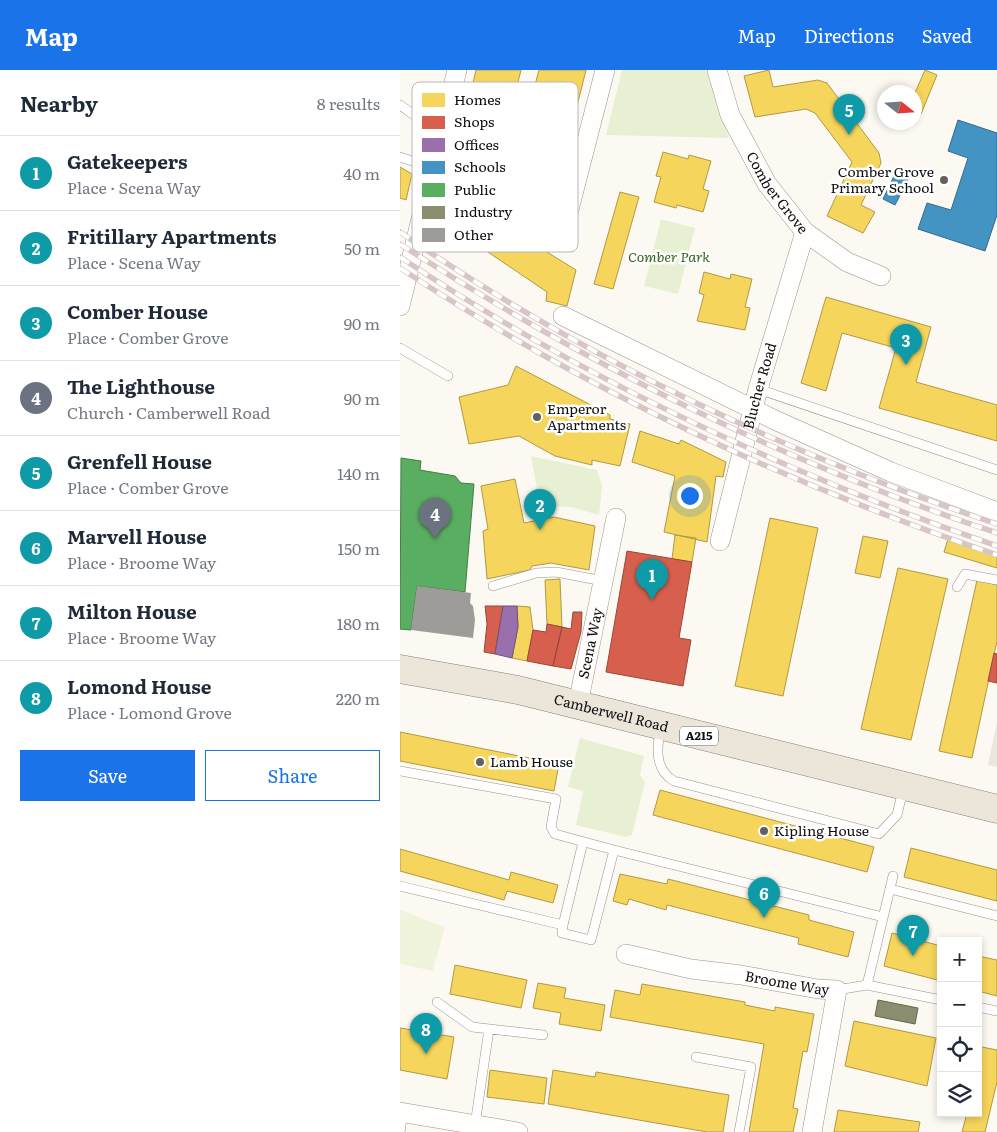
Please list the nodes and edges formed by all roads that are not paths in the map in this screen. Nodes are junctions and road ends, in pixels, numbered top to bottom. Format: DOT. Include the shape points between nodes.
graph roads {
  1 [pos="605,70"];
  2 [pos="720,70"];
  3 [pos="400,105"];
  4 [pos="412,114"];
  5 [pos="400,157"];
  6 [pos="412,164"];
  7 [pos="578,175"];
  8 [pos="805,232"];
  9 [pos="413,252"];
  10 [pos="881,276"];
  11 [pos="400,306"];
  12 [pos="563,316"];
  13 [pos="400,348"];
  14 [pos="448,376"];
  15 [pos="758,389"];
  16 [pos="753,408"];
  17 [pos="997,470"];
  18 [pos="997,512"];
  19 [pos="616,518"];
  20 [pos="720,542"];
  21 [pos="997,580"];
  22 [pos="603,581"];
  23 [pos="493,586"];
  24 [pos="958,587"];
  25 [pos="400,669"];
  26 [pos="578,704"];
  27 [pos="662,726"];
  28 [pos="400,771"];
  29 [pos="904,787"];
  30 [pos="997,809"];
  31 [pos="583,842"];
  32 [pos="614,850"];
  33 [pos="893,876"];
  34 [pos="400,886"];
  35 [pos="890,889"];
  36 [pos="997,916"];
  37 [pos="883,917"];
  38 [pos="563,925"];
  39 [pos="626,954"];
  40 [pos="867,985"];
  41 [pos="837,990"];
  42 [pos="937,999"];
  43 [pos="437,1002"];
  44 [pos="982,1008"];
  45 [pos="997,1011"];
  46 [pos="490,1029"];
  47 [pos="542,1036"];
  48 [pos="696,1057"];
  49 [pos="401,1112"];
  50 [pos="475,1125"];
  51 [pos="400,1132"];
  52 [pos="515,1132"];
  53 [pos="739,1132"];
  54 [pos="812,1132"];
  1 -- 7 [label="street"];
  2 -- 8 [label="street, Comber Grove" via="730,115 767,184"];
  3 -- 4 [label="lane"];
  5 -- 6 [label="lane"];
  8 -- 10 [label="street, Comber Grove" via="847,262"];
  8 -- 15 [label="street, Blucher Road"];
  9 -- 11 [label="street"];
  12 -- 16 [label="street"];
  13 -- 14 [label="lane"];
  15 -- 16 [label="street, Blucher Road"];
  15 -- 17 [label="lane"];
  16 -- 18 [label="street" via="891,472"];
  16 -- 20 [label="street, Blucher Road"];
  19 -- 22 [label="street, Scena Way"];
  21 -- 24 [label="lane" via="965,574"];
  22 -- 23 [label="lane" via="556,572 536,573"];
  22 -- 26 [label="street, Scena Way"];
  25 -- 26 [label="main road, Camberwell Road / A215"];
  26 -- 27 [label="main road, Camberwell Road / A215"];
  27 -- 29 [label="main road, Camberwell Road / A215"];
  27 -- 29 [label="lane" via="656,749 658,759 664,772 679,783 879,834 897,815"];
  28 -- 31 [label="lane" via="556,799 552,831 558,836"];
  29 -- 30 [label="main road, Camberwell Road / A215"];
  31 -- 32 [label="lane"];
  31 -- 38 [label="lane"];
  32 -- 37 [label="lane"];
  32 -- 38 [label="lane" via="591,940 562,933"];
  33 -- 35 [label="lane"];
  34 -- 38 [label="lane"];
  35 -- 36 [label="lane"];
  35 -- 37 [label="lane"];
  37 -- 40 [label="lane"];
  39 -- 41 [label="street, Broome Way" via="698,970"];
  40 -- 41 [label="lane"];
  40 -- 42 [label="lane"];
  41 -- 54 [label="street, Broome Way"];
  43 -- 46 [label="lane" via="472,1027"];
  44 -- 45 [label="lane"];
  46 -- 47 [label="lane"];
  46 -- 50 [label="lane"];
  48 -- 53 [label="lane" via="751,1067"];
  49 -- 50 [label="street"];
  49 -- 51 [label="lane"];
  50 -- 52 [label="street"];
}
